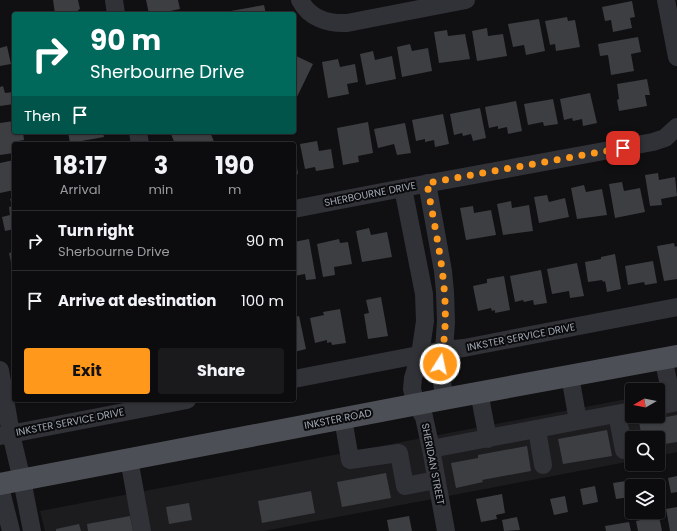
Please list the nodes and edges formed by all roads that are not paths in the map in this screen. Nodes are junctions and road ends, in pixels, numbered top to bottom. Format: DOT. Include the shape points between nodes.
graph roads {
  1 [pos="114,0"];
  2 [pos="300,0"];
  3 [pos="466,0"];
  4 [pos="666,0"];
  5 [pos="116,12"];
  6 [pos="677,57"];
  7 [pos="677,126"];
  8 [pos="427,183"];
  9 [pos="403,188"];
  10 [pos="296,209"];
  11 [pos="677,307"];
  12 [pos="444,350"];
  13 [pos="420,355"];
  14 [pos="670,357"];
  15 [pos="0,370"];
  16 [pos="570,376"];
  17 [pos="296,379"];
  18 [pos="479,392"];
  19 [pos="444,399"];
  20 [pos="176,402"];
  21 [pos="416,404"];
  22 [pos="665,405"];
  23 [pos="624,412"];
  24 [pos="343,418"];
  25 [pos="578,421"];
  26 [pos="537,430"];
  27 [pos="6,435"];
  28 [pos="488,439"];
  29 [pos="431,449"];
  30 [pos="624,450"];
  31 [pos="129,459"];
  32 [pos="543,465"];
  33 [pos="22,480"];
  34 [pos="436,480"];
  35 [pos="0,484"];
  36 [pos="0,487"];
  37 [pos="11,531"];
  38 [pos="32,531"];
  39 [pos="142,531"];
  40 [pos="446,531"];
  1 -- 5 [label="street"];
  2 -- 3 [label="street" via="316,17 336,23"];
  4 -- 6 [label="street"];
  7 -- 8 [label="street, SHERBOURNE DRIVE" via="665,138 653,142"];
  8 -- 9 [label="street, SHERBOURNE DRIVE"];
  8 -- 12 [label="street" via="443,271 446,322"];
  9 -- 10 [label="street, SHERBOURNE DRIVE"];
  9 -- 13 [label="street, SHERIDAN STREET" via="424,294 425,321"];
  11 -- 12 [label="street, INKSTER SERVICE DRIVE"];
  12 -- 13 [label="street, INKSTER SERVICE DRIVE"];
  12 -- 19 [label="street" via="440,364"];
  13 -- 17 [label="street, INKSTER SERVICE DRIVE"];
  13 -- 21 [label="street, SHERIDAN STREET" via="412,389"];
  14 -- 16 [label="main road, INKSTER ROAD"];
  14 -- 22 [label="street" via="674,403"];
  15 -- 27 [label="street"];
  16 -- 18 [label="main road, INKSTER ROAD"];
  16 -- 25 [label="street"];
  18 -- 19 [label="main road, INKSTER ROAD"];
  18 -- 28 [label="street"];
  19 -- 21 [label="main road, INKSTER ROAD"];
  20 -- 27 [label="street, INKSTER SERVICE DRIVE"];
  21 -- 24 [label="main road, INKSTER ROAD"];
  21 -- 29 [label="street, SHERIDAN STREET" via="424,417"];
  23 -- 25 [label="street"];
  23 -- 30 [label="street"];
  24 -- 31 [label="main road, INKSTER ROAD"];
  24 -- 34 [label="street" via="350,460 399,453 404,486"];
  25 -- 26 [label="street"];
  26 -- 28 [label="street"];
  26 -- 32 [label="street"];
  27 -- 33 [label="street"];
  28 -- 29 [label="street"];
  29 -- 34 [label="street, SHERIDAN STREET"];
  31 -- 33 [label="main road, INKSTER ROAD"];
  31 -- 39 [label="street"];
  33 -- 35 [label="main road, INKSTER ROAD"];
  33 -- 38 [label="street"];
  34 -- 40 [label="street, SHERIDAN STREET"];
  36 -- 37 [label="street"];
}
